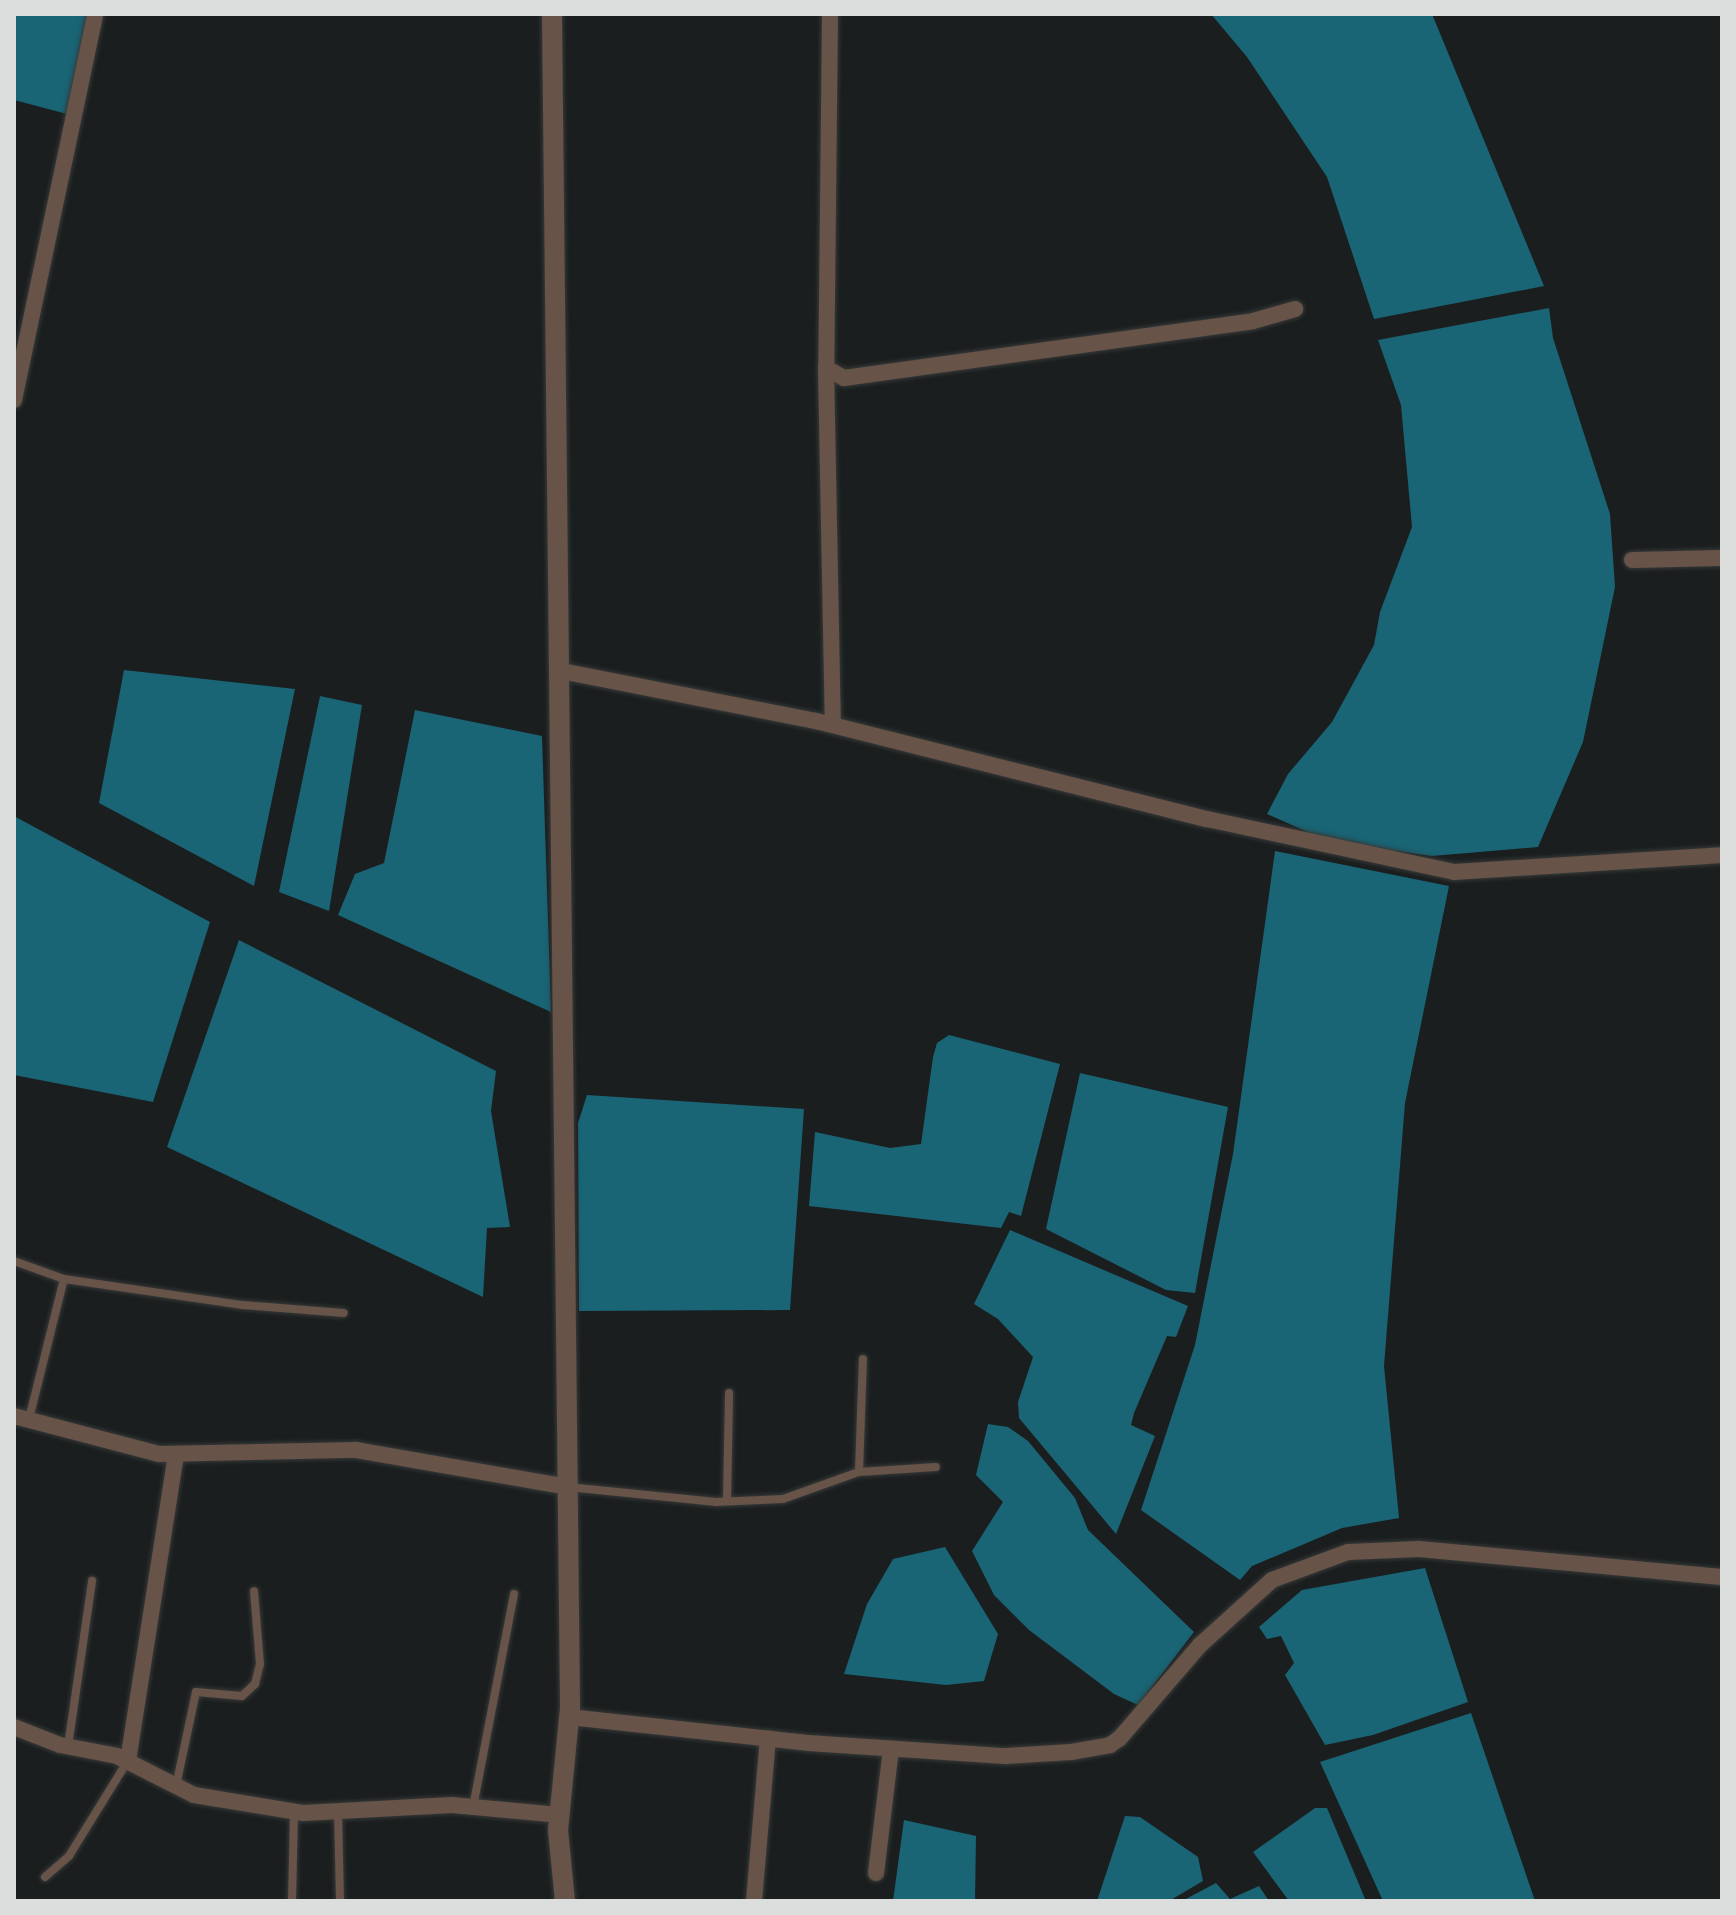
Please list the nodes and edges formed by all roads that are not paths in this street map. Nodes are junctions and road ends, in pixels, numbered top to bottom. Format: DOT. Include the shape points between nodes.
graph roads {
  1 [pos="95,14"];
  2 [pos="552,14"];
  3 [pos="830,14"];
  4 [pos="1295,309"];
  5 [pos="826,368"];
  6 [pos="14,400"];
  7 [pos="1722,558"];
  8 [pos="1632,560"];
  9 [pos="561,671"];
  10 [pos="833,725"];
  11 [pos="1722,855"];
  12 [pos="14,1261"];
  13 [pos="64,1279"];
  14 [pos="344,1313"];
  15 [pos="863,1359"];
  16 [pos="729,1393"];
  17 [pos="22,1417"];
  18 [pos="176,1456"];
  19 [pos="936,1467"];
  20 [pos="859,1472"];
  21 [pos="567,1487"];
  22 [pos="727,1501"];
  23 [pos="1722,1577"];
  24 [pos="92,1581"];
  25 [pos="254,1591"];
  26 [pos="514,1594"];
  27 [pos="569,1717"];
  28 [pos="14,1727"];
  29 [pos="768,1739"];
  30 [pos="68,1746"];
  31 [pos="891,1749"];
  32 [pos="128,1761"];
  33 [pos="176,1786"];
  34 [pos="473,1807"];
  35 [pos="294,1811"];
  36 [pos="338,1812"];
  37 [pos="559,1815"];
  38 [pos="876,1873"];
  39 [pos="45,1877"];
  40 [pos="292,1901"];
  41 [pos="340,1901"];
  42 [pos="565,1901"];
  43 [pos="754,1901"];
  1 -- 6 [label="street"];
  2 -- 9 [label="street"];
  3 -- 5 [label="street"];
  4 -- 5 [label="street" via="1253,321 844,378"];
  5 -- 10 [label="street"];
  7 -- 8 [label="street"];
  9 -- 10 [label="street"];
  9 -- 21 [label="street"];
  10 -- 11 [label="street" via="1207,819 1454,872"];
  12 -- 13 [label="lane"];
  13 -- 14 [label="lane" via="215,1302"];
  13 -- 17 [label="lane"];
  15 -- 20 [label="lane"];
  16 -- 22 [label="lane"];
  17 -- 18 [label="street" via="125,1448"];
  18 -- 21 [label="street" via="356,1450"];
  18 -- 32 [label="street"];
  19 -- 20 [label="lane"];
  20 -- 22 [label="lane" via="783,1499"];
  21 -- 22 [label="lane"];
  21 -- 27 [label="street"];
  23 -- 31 [label="street" via="1419,1549 1348,1552 1272,1580 1199,1646 1110,1745 1006,1756"];
  24 -- 30 [label="lane"];
  25 -- 33 [label="lane" via="260,1664 255,1684 242,1696 196,1692"];
  26 -- 34 [label="lane"];
  27 -- 29 [label="street"];
  27 -- 37 [label="street"];
  28 -- 30 [label="street"];
  29 -- 31 [label="street"];
  29 -- 43 [label="street"];
  30 -- 32 [label="street"];
  31 -- 38 [label="street"];
  32 -- 33 [label="street"];
  32 -- 39 [label="lane" via="69,1856"];
  33 -- 35 [label="street" via="194,1795"];
  34 -- 36 [label="street"];
  34 -- 37 [label="street"];
  35 -- 36 [label="street"];
  35 -- 40 [label="lane"];
  36 -- 41 [label="lane"];
  37 -- 42 [label="street"];
}
